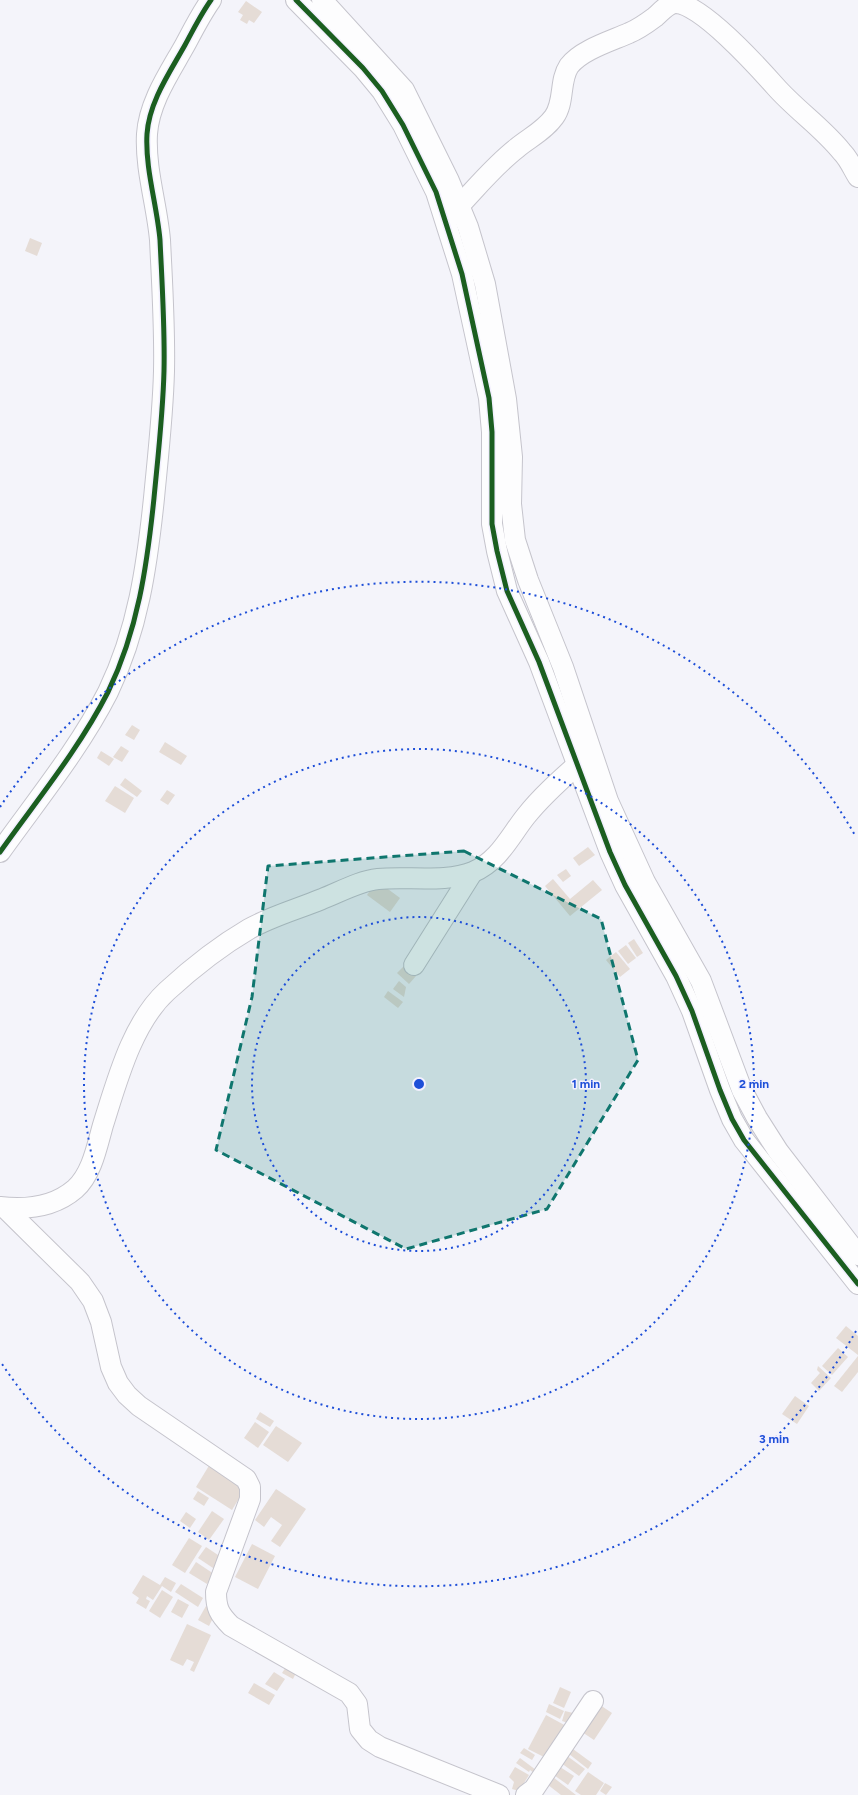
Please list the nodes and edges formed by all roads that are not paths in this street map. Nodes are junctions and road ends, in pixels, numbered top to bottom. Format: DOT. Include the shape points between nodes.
graph roads {
  1 [pos="211,0"];
  2 [pos="296,0"];
  3 [pos="322,0"];
  4 [pos="858,177"];
  5 [pos="460,206"];
  6 [pos="577,765"];
  7 [pos="0,852"];
  8 [pos="472,873"];
  9 [pos="414,965"];
  10 [pos="2,1207"];
  11 [pos="858,1255"];
  12 [pos="858,1284"];
  13 [pos="593,1701"];
  14 [pos="498,1795"];
  15 [pos="526,1795"];
  1 -- 7 [label="street" via="156,98 147,133 160,240 164,370 157,471 143,584 130,636 108,692 70,755"];
  2 -- 6 [label="street" via="382,91 403,125 436,192 462,274 489,398 492,432 492,524 502,573 539,662"];
  3 -- 5 [label="street" via="404,90"];
  4 -- 5 [label="street" via="842,151 779,91 742,50 697,12 676,3 668,5 633,32 575,59 568,67 564,78 560,107 554,117 542,130 495,166"];
  5 -- 11 [label="street" via="485,284 498,350 512,457 511,504 515,540 528,580 563,666 608,801 645,882 701,981 742,1090 757,1118 778,1151"];
  6 -- 8 [label="street" via="527,815 502,850 489,863"];
  6 -- 12 [label="street" via="625,885 686,997 732,1119 757,1158"];
  8 -- 9 [label="street"];
  8 -- 10 [label="street" via="377,879 350,887 275,916 209,957 157,1000 143,1022 118,1076 88,1170 76,1188 58,1201 36,1207"];
  10 -- 14 [label="street" via="80,1282 93,1301 101,1322 111,1367 127,1395 139,1406 246,1478 250,1487 250,1500 216,1592 216,1604 222,1617 231,1626 349,1693 357,1704 360,1729 369,1740"];
  13 -- 15 [label="street" via="534,1789"];
}
